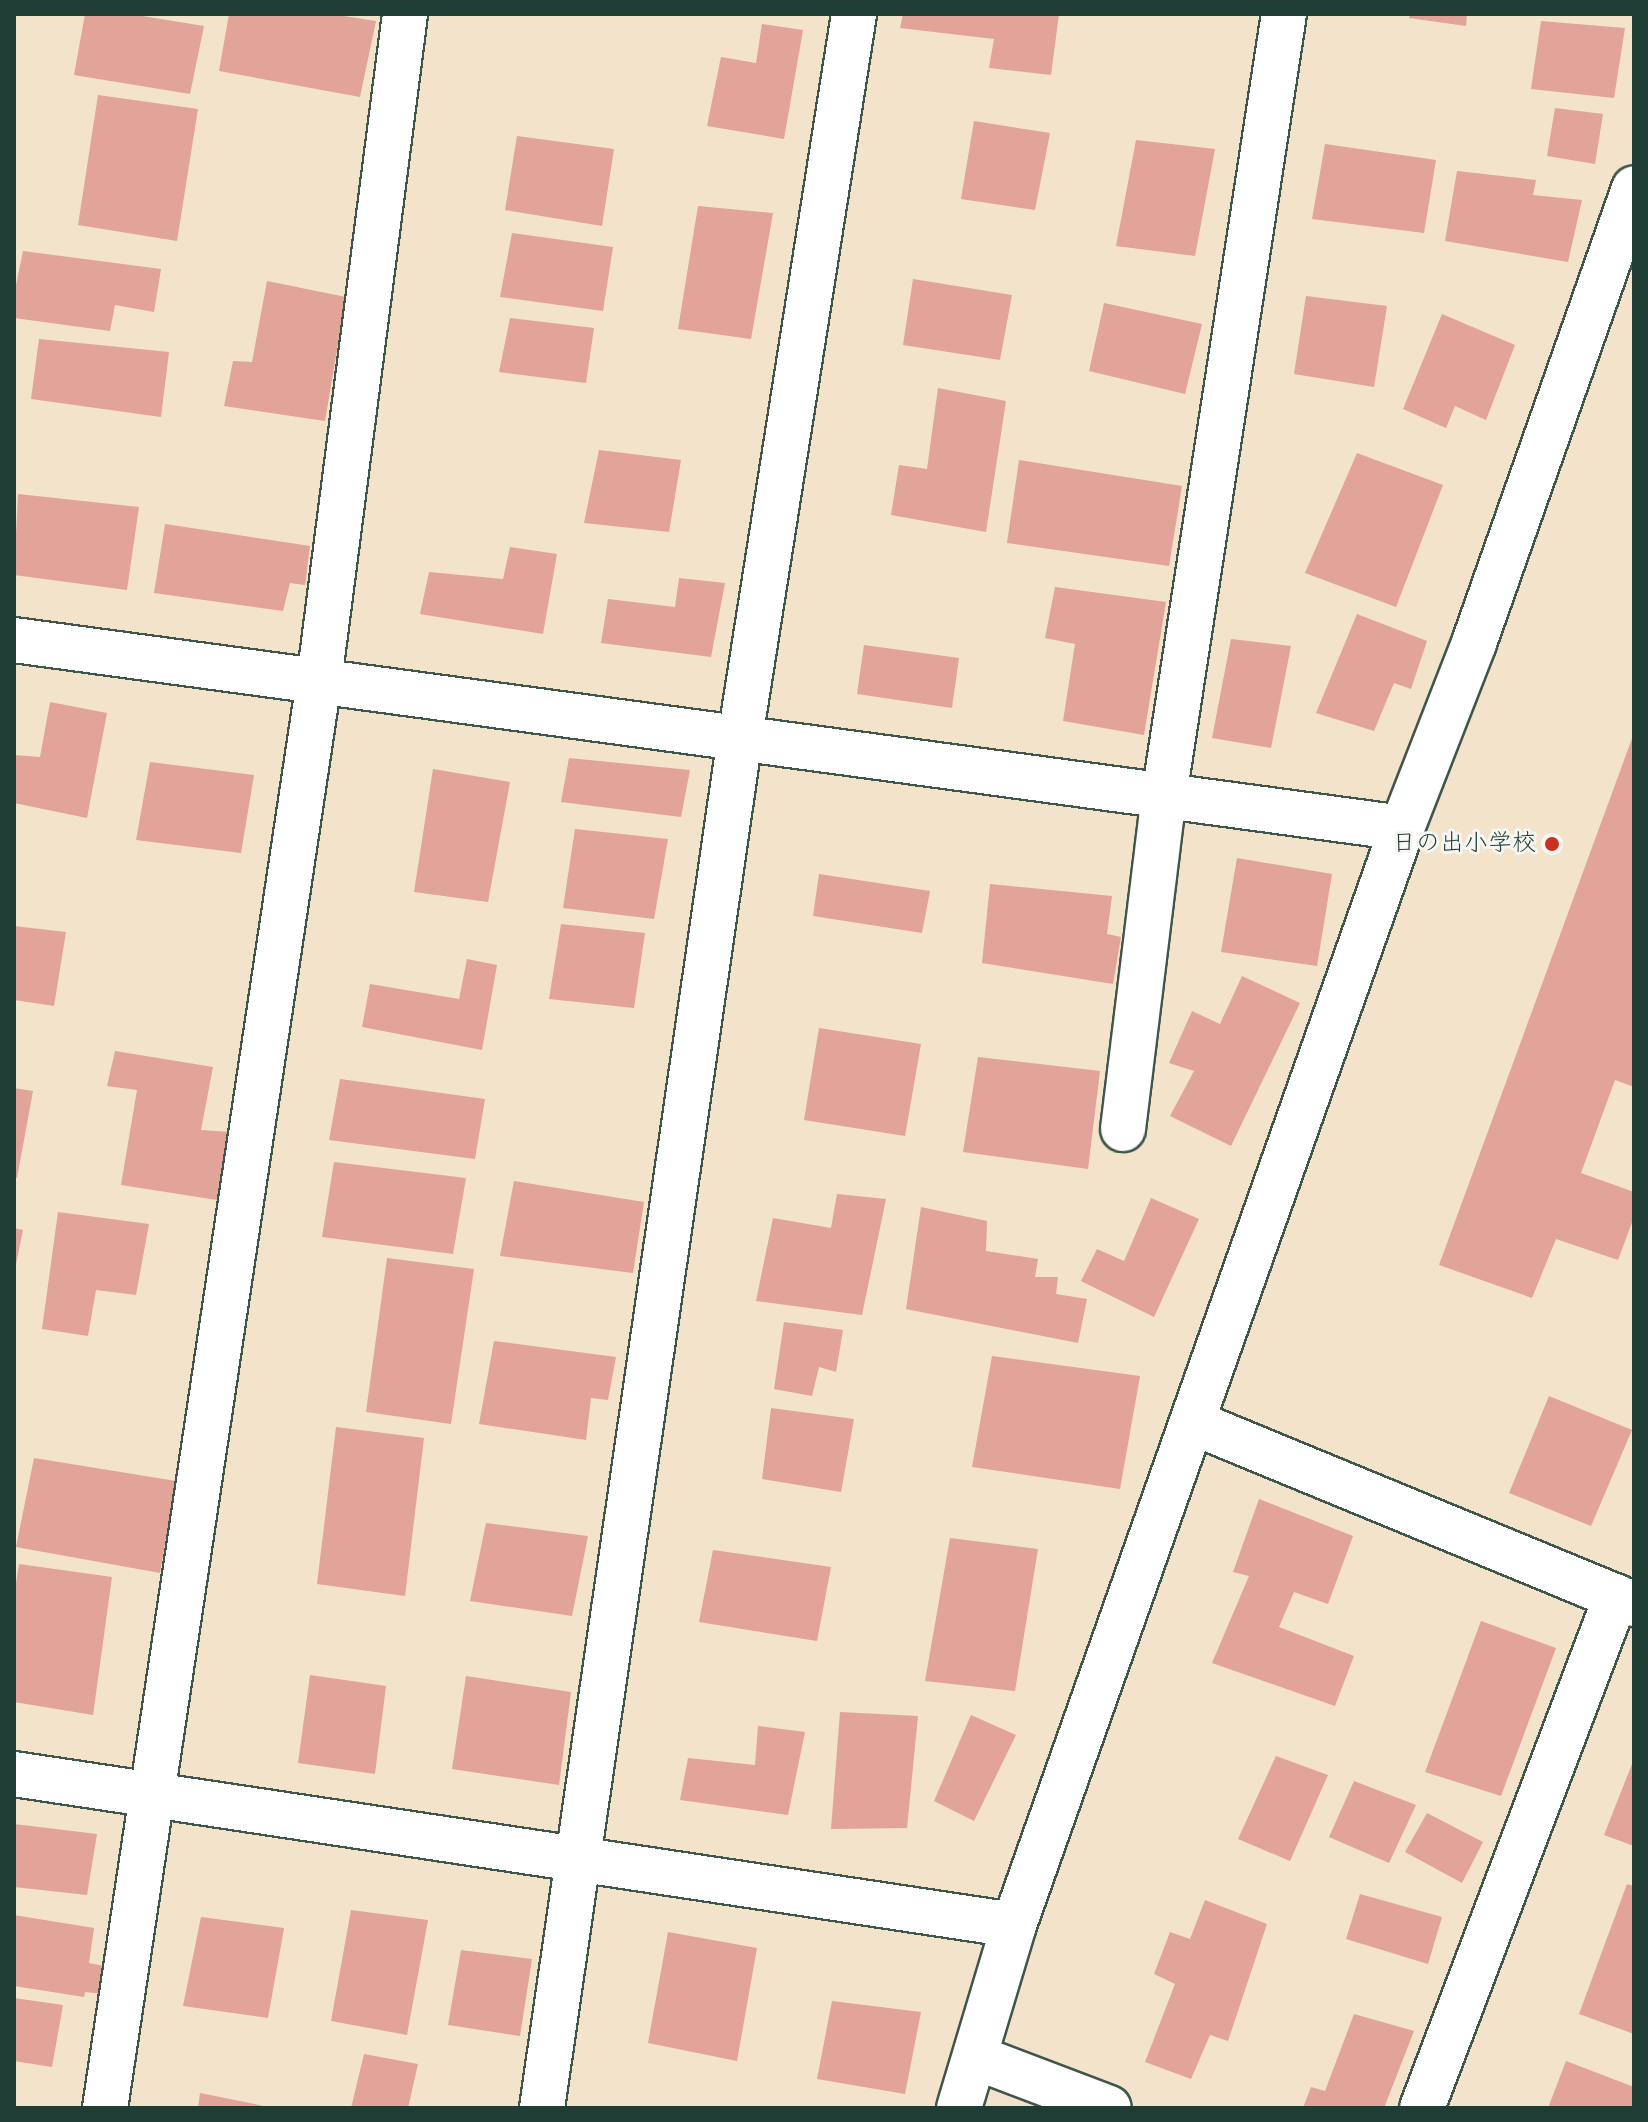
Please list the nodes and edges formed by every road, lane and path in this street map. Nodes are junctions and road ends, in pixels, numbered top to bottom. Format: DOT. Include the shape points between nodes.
graph roads {
  1 [pos="405,14"];
  2 [pos="854,14"];
  3 [pos="1284,14"];
  4 [pos="1634,188"];
  5 [pos="14,640"];
  6 [pos="319,681"];
  7 [pos="740,738"];
  8 [pos="1164,796"];
  9 [pos="1402,828"];
  10 [pos="1123,1129"];
  11 [pos="1192,1422"];
  12 [pos="1625,1600"];
  13 [pos="14,1774"];
  14 [pos="154,1795"];
  15 [pos="580,1860"];
  16 [pos="1014,1925"];
  17 [pos="975,2057"];
  18 [pos="105,2108"];
  19 [pos="542,2108"];
  20 [pos="959,2108"];
  21 [pos="1109,2108"];
  22 [pos="1422,2108"];
  1 -- 6 [label="street"];
  2 -- 7 [label="street"];
  3 -- 8 [label="street"];
  4 -- 9 [label="street" via="1474,643"];
  5 -- 6 [label="street"];
  6 -- 7 [label="street"];
  6 -- 14 [label="street"];
  7 -- 8 [label="street"];
  7 -- 15 [label="street"];
  8 -- 9 [label="street"];
  8 -- 10 [label="street"];
  9 -- 11 [label="street"];
  11 -- 12 [label="street"];
  11 -- 16 [label="street"];
  12 -- 22 [label="street"];
  13 -- 14 [label="street"];
  14 -- 15 [label="street"];
  14 -- 18 [label="street"];
  15 -- 16 [label="street"];
  15 -- 19 [label="street"];
  16 -- 17 [label="street"];
  17 -- 20 [label="street"];
  17 -- 21 [label="street"];
}
